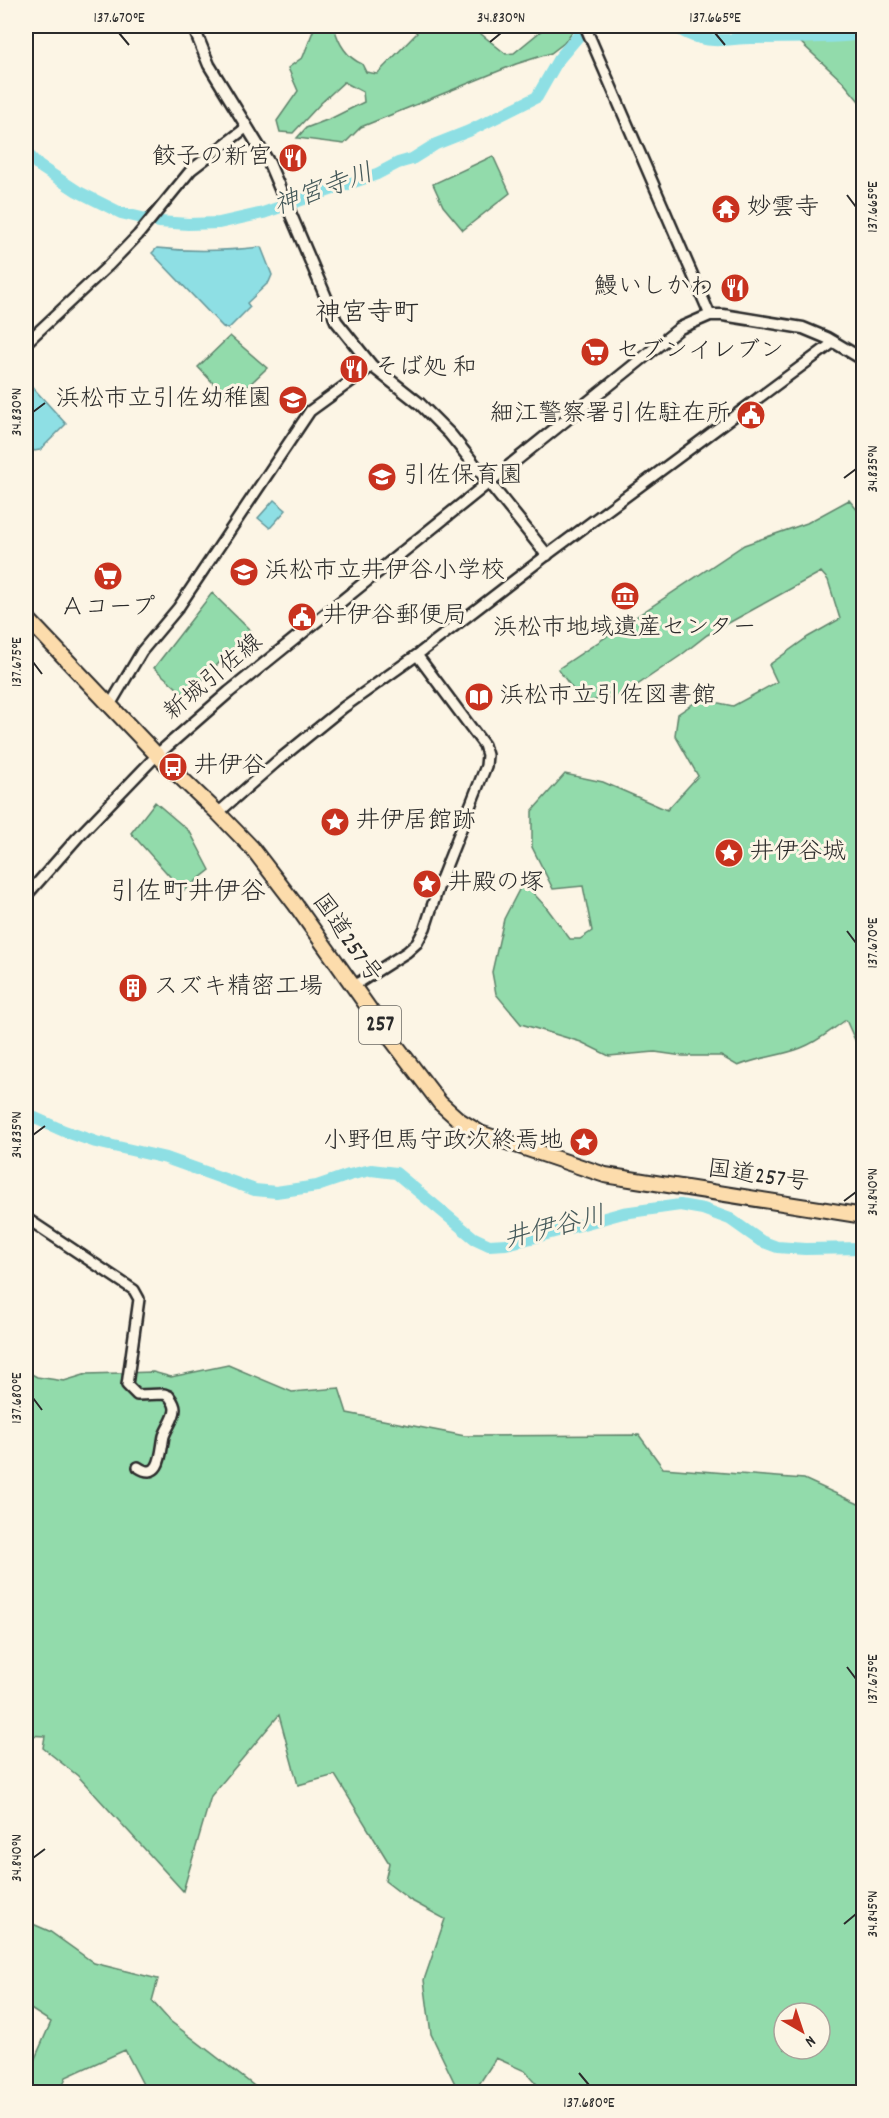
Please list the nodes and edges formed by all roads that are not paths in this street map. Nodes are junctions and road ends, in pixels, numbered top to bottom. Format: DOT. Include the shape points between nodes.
graph roads {
  1 [pos="193,26"];
  2 [pos="585,26"];
  3 [pos="247,127"];
  4 [pos="710,315"];
  5 [pos="834,342"];
  6 [pos="26,343"];
  7 [pos="864,360"];
  8 [pos="372,366"];
  9 [pos="489,481"];
  10 [pos="547,555"];
  11 [pos="26,617"];
  12 [pos="417,655"];
  13 [pos="110,705"];
  14 [pos="157,755"];
  15 [pos="219,813"];
  16 [pos="26,896"];
  17 [pos="352,987"];
  18 [pos="864,1216"];
  19 [pos="26,1218"];
  20 [pos="138,1467"];
  1 -- 3 [label="main road" via="209,65"];
  2 -- 4 [label="street"];
  3 -- 6 [label="street" via="191,170 138,235"];
  3 -- 8 [label="main road" via="277,182 336,321"];
  4 -- 5 [label="main road, 新城引佐線" via="803,328"];
  4 -- 9 [label="main road, 新城引佐線" via="663,340"];
  5 -- 7 [label="main road, 新城引佐線"];
  5 -- 10 [label="street"];
  8 -- 9 [label="main road" via="420,404"];
  8 -- 13 [label="street" via="310,411 178,608 142,651"];
  9 -- 10 [label="main road"];
  9 -- 14 [label="main road, 新城引佐線"];
  10 -- 12 [label="street"];
  11 -- 13 [label="highway, 国道257号 / 257"];
  12 -- 15 [label="street" via="344,707"];
  12 -- 17 [label="street" via="484,745 486,766 417,943"];
  13 -- 14 [label="highway, 国道257号 / 257"];
  14 -- 15 [label="highway, 国道257号 / 257"];
  14 -- 16 [label="street"];
  15 -- 17 [label="highway, 国道257号 / 257" via="295,904"];
  17 -- 18 [label="highway, 国道257号 / 257" via="440,1103 480,1133 605,1175"];
  19 -- 20 [label="street" via="137,1294 127,1385 137,1395 169,1396 175,1406 158,1466 145,1470"];
}
